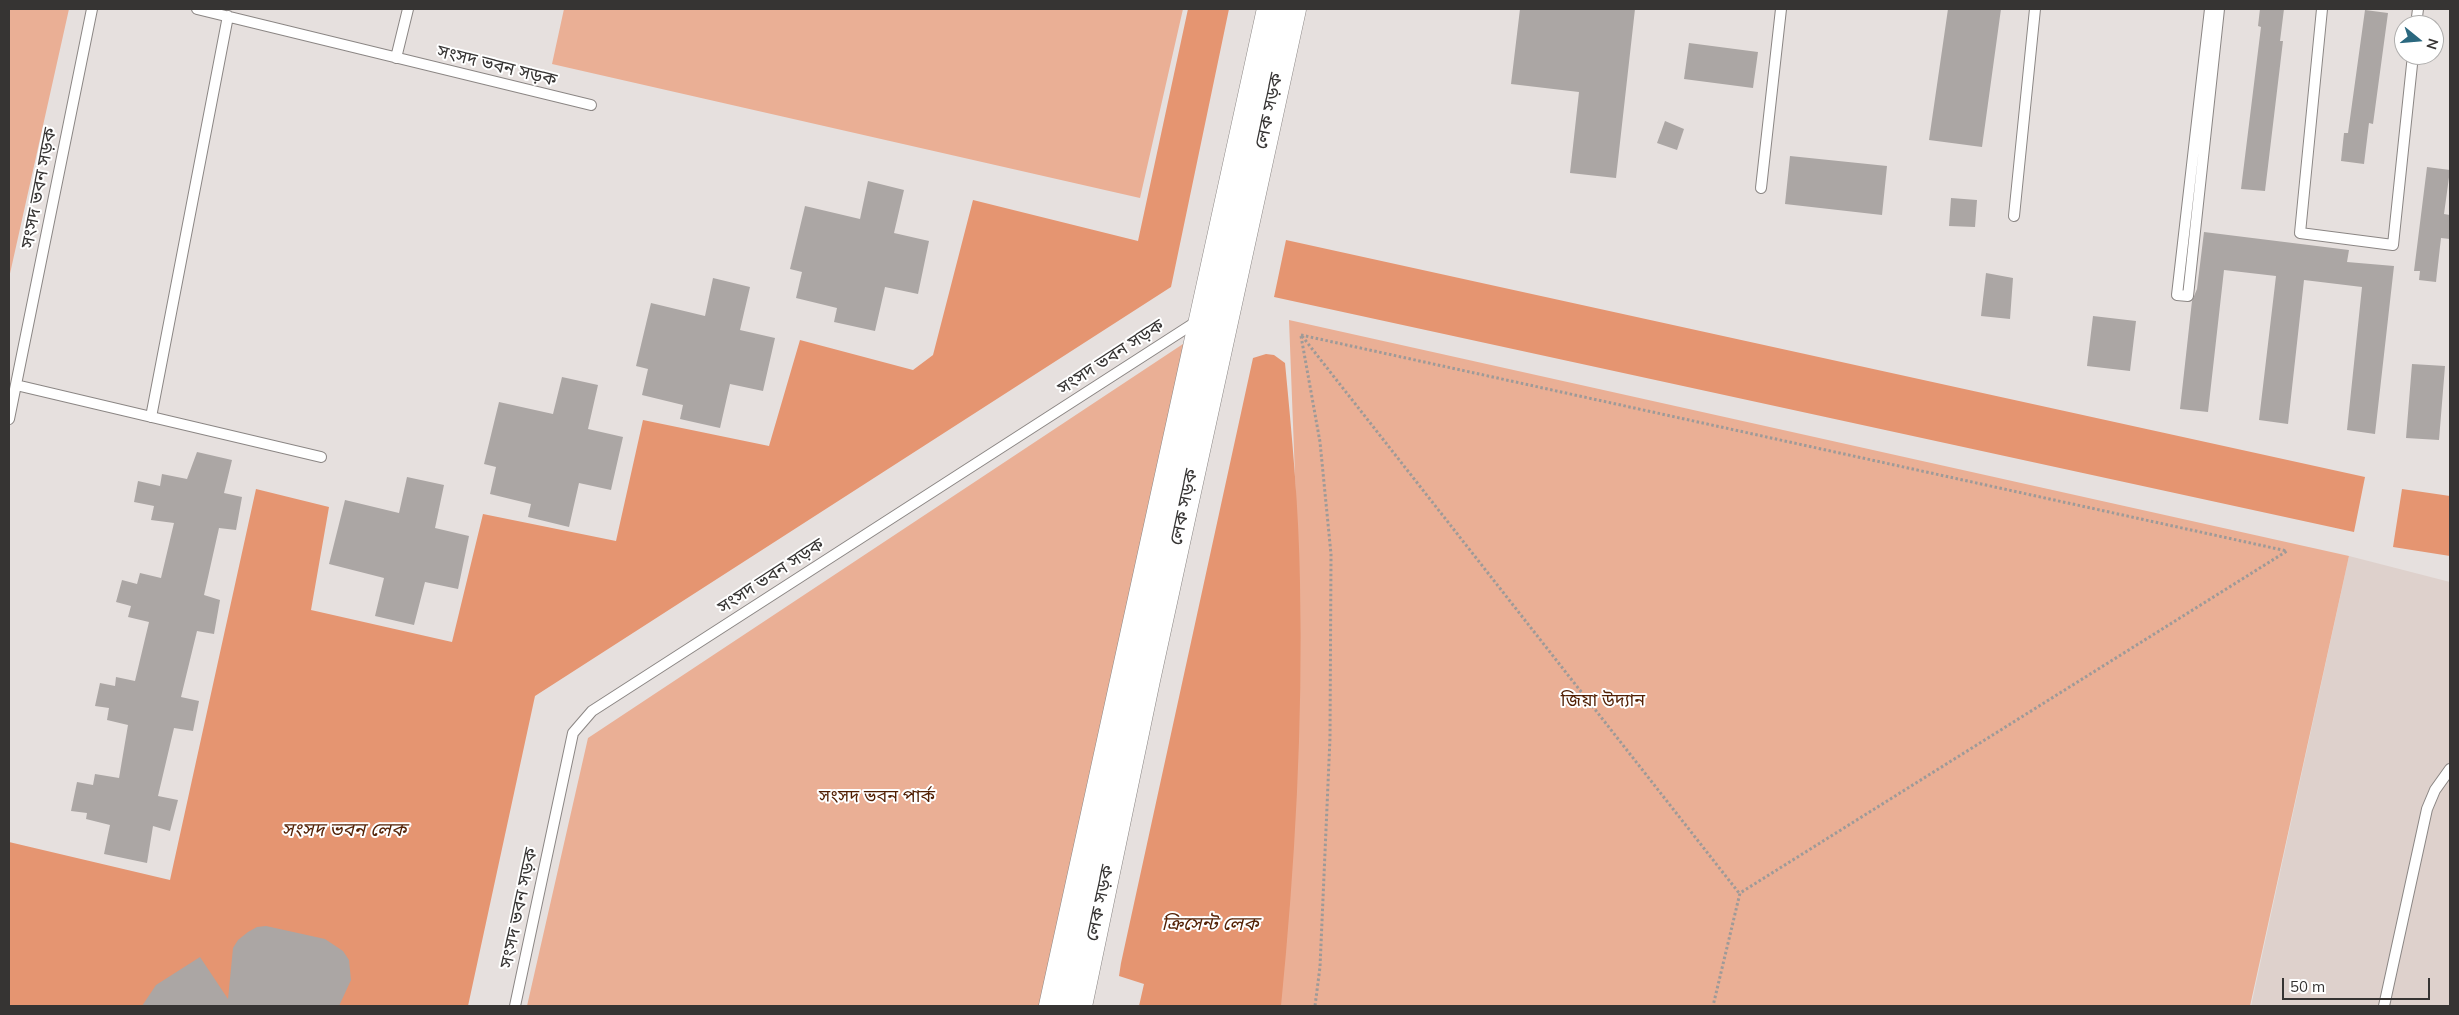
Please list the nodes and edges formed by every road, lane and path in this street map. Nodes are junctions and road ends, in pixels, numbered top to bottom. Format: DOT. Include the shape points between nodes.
graph roads {
  1 [pos="92,9"];
  2 [pos="197,9"];
  3 [pos="408,9"];
  4 [pos="1271,9"];
  5 [pos="1292,9"];
  6 [pos="1780,9"];
  7 [pos="2035,9"];
  8 [pos="2210,9"];
  9 [pos="2219,9"];
  10 [pos="2322,9"];
  11 [pos="228,16"];
  12 [pos="396,58"];
  13 [pos="2412,65"];
  14 [pos="591,105"];
  15 [pos="1761,188"];
  16 [pos="2014,216"];
  17 [pos="1227,303"];
  18 [pos="1203,318"];
  19 [pos="1301,335"];
  20 [pos="16,385"];
  21 [pos="152,417"];
  22 [pos="9,419"];
  23 [pos="321,457"];
  24 [pos="2450,769"];
  25 [pos="1740,893"];
  26 [pos="515,1006"];
  27 [pos="1053,1006"];
  28 [pos="1078,1006"];
  29 [pos="1315,1006"];
  30 [pos="1714,1006"];
  31 [pos="2384,1006"];
  1 -- 20 [label="lane, সংসদ ভবন সড়ক"];
  2 -- 11 [label="lane, সংসদ ভবন সড়ক"];
  3 -- 12 [label="lane"];
  4 -- 18 [label="main road"];
  5 -- 17 [label="main road, লেক সড়ক"];
  6 -- 15 [label="lane"];
  7 -- 16 [label="lane"];
  8 -- 9 [label="lane" via="2177,295 2188,296"];
  10 -- 13 [label="lane" via="2300,232 2393,245"];
  11 -- 12 [label="lane, সংসদ ভবন সড়ক"];
  11 -- 21 [label="lane"];
  12 -- 14 [label="lane, সংসদ ভবন সড়ক"];
  17 -- 18 [label="lane, সংসদ ভবন সড়ক"];
  17 -- 28 [label="main road, লেক সড়ক"];
  18 -- 26 [label="lane, সংসদ ভবন সড়ক" via="592,711 574,733"];
  18 -- 27 [label="main road"];
  19 -- 25 [label="path"];
  19 -- 25 [label="path" via="2287,551"];
  19 -- 29 [label="path" via="1320,442 1331,554 1330,738 1320,967"];
  20 -- 21 [label="lane"];
  20 -- 22 [label="lane, সংসদ ভবন সড়ক"];
  21 -- 23 [label="lane"];
  24 -- 31 [label="lane" via="2434,790 2427,809"];
  25 -- 30 [label="path"];
}
